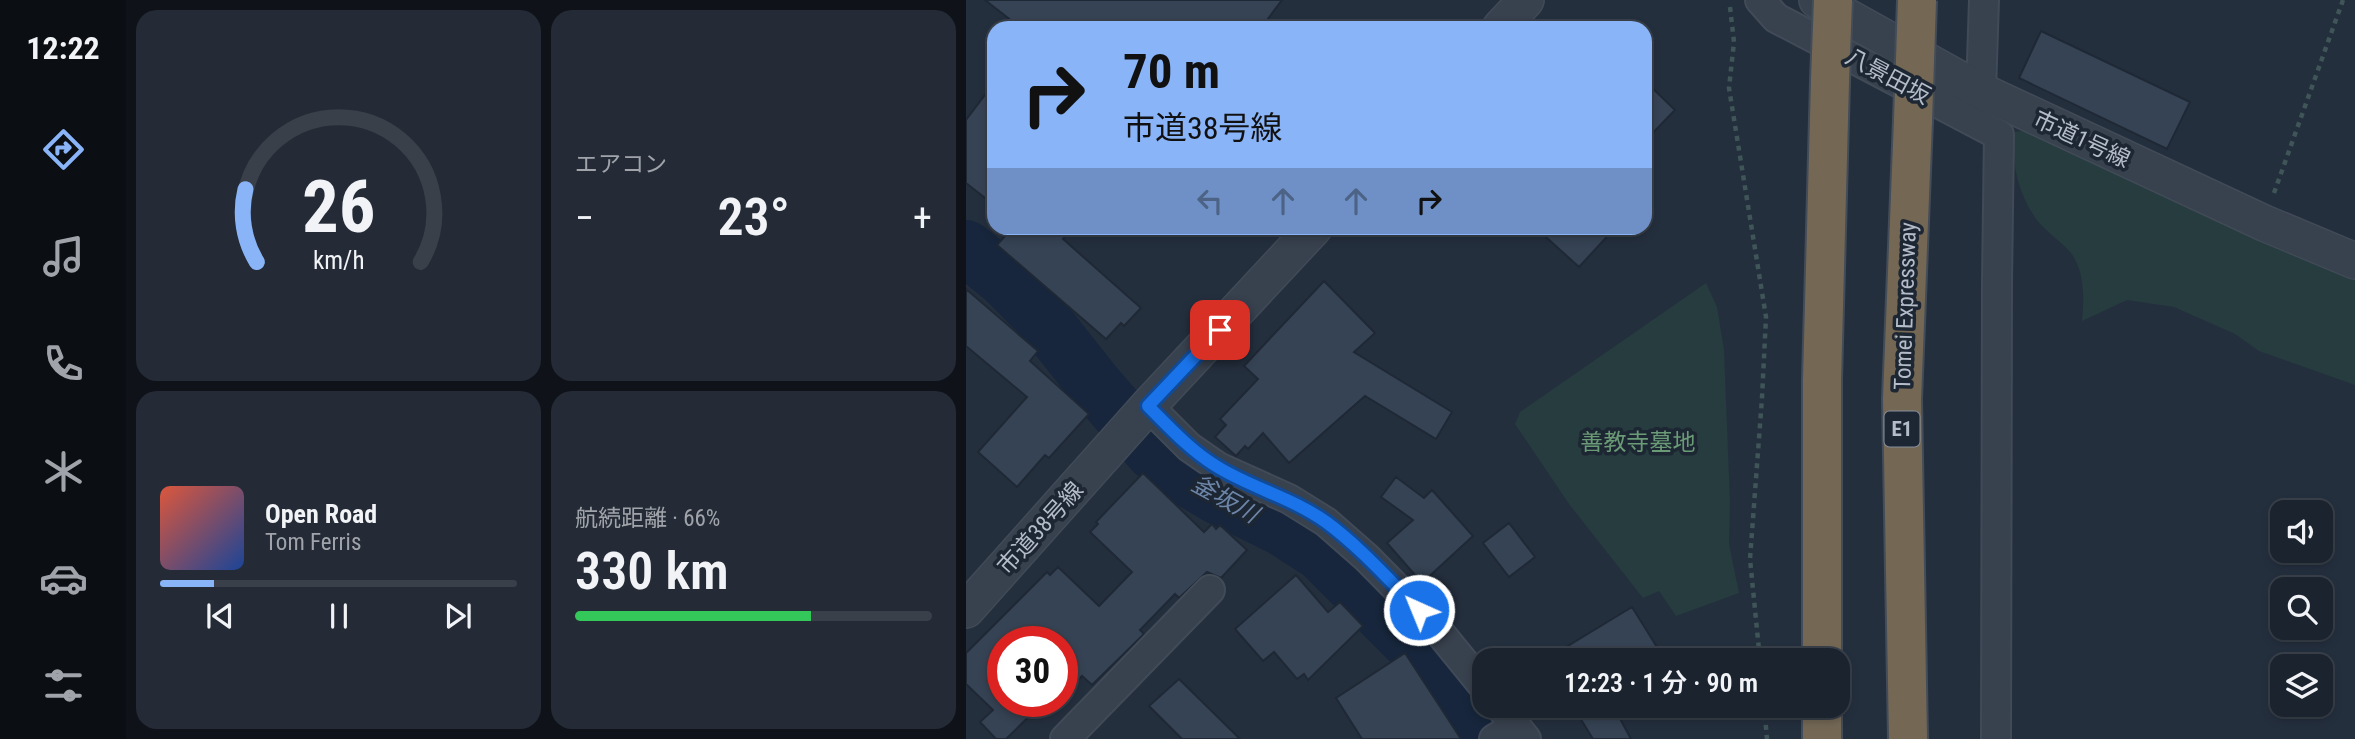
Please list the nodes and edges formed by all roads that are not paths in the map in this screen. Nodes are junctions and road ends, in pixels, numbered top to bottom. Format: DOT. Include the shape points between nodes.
graph roads {
  1 [pos="1526,0"];
  2 [pos="1817,0"];
  3 [pos="1833,0"];
  4 [pos="1917,0"];
  5 [pos="1984,0"];
  6 [pos="1768,9"];
  7 [pos="1506,21"];
  8 [pos="1981,92"];
  9 [pos="1308,235"];
  10 [pos="2355,261"];
  11 [pos="1145,411"];
  12 [pos="1210,590"];
  13 [pos="966,610"];
  14 [pos="1822,648"];
  15 [pos="1472,672"];
  16 [pos="1822,718"];
  17 [pos="1065,739"];
  18 [pos="1822,739"];
  19 [pos="1908,739"];
  20 [pos="1996,739"];
  1 -- 7 [label="street"];
  2 -- 8 [label="street, 市道1号線"];
  3 -- 14 [label="highway, bridge" via="1822,380"];
  4 -- 19 [label="highway, Tomei Expressway / E1, bridge" via="1902,399"];
  5 -- 8 [label="street"];
  6 -- 20 [label="street, 八景田坂" via="1999,135"];
  8 -- 10 [label="street, 市道1号線"];
  9 -- 11 [label="street"];
  11 -- 13 [label="street, 市道38号線"];
  11 -- 15 [label="street" via="1218,467 1289,499 1326,522 1436,628"];
  12 -- 17 [label="street"];
  16 -- 18 [label="highway"];
}
